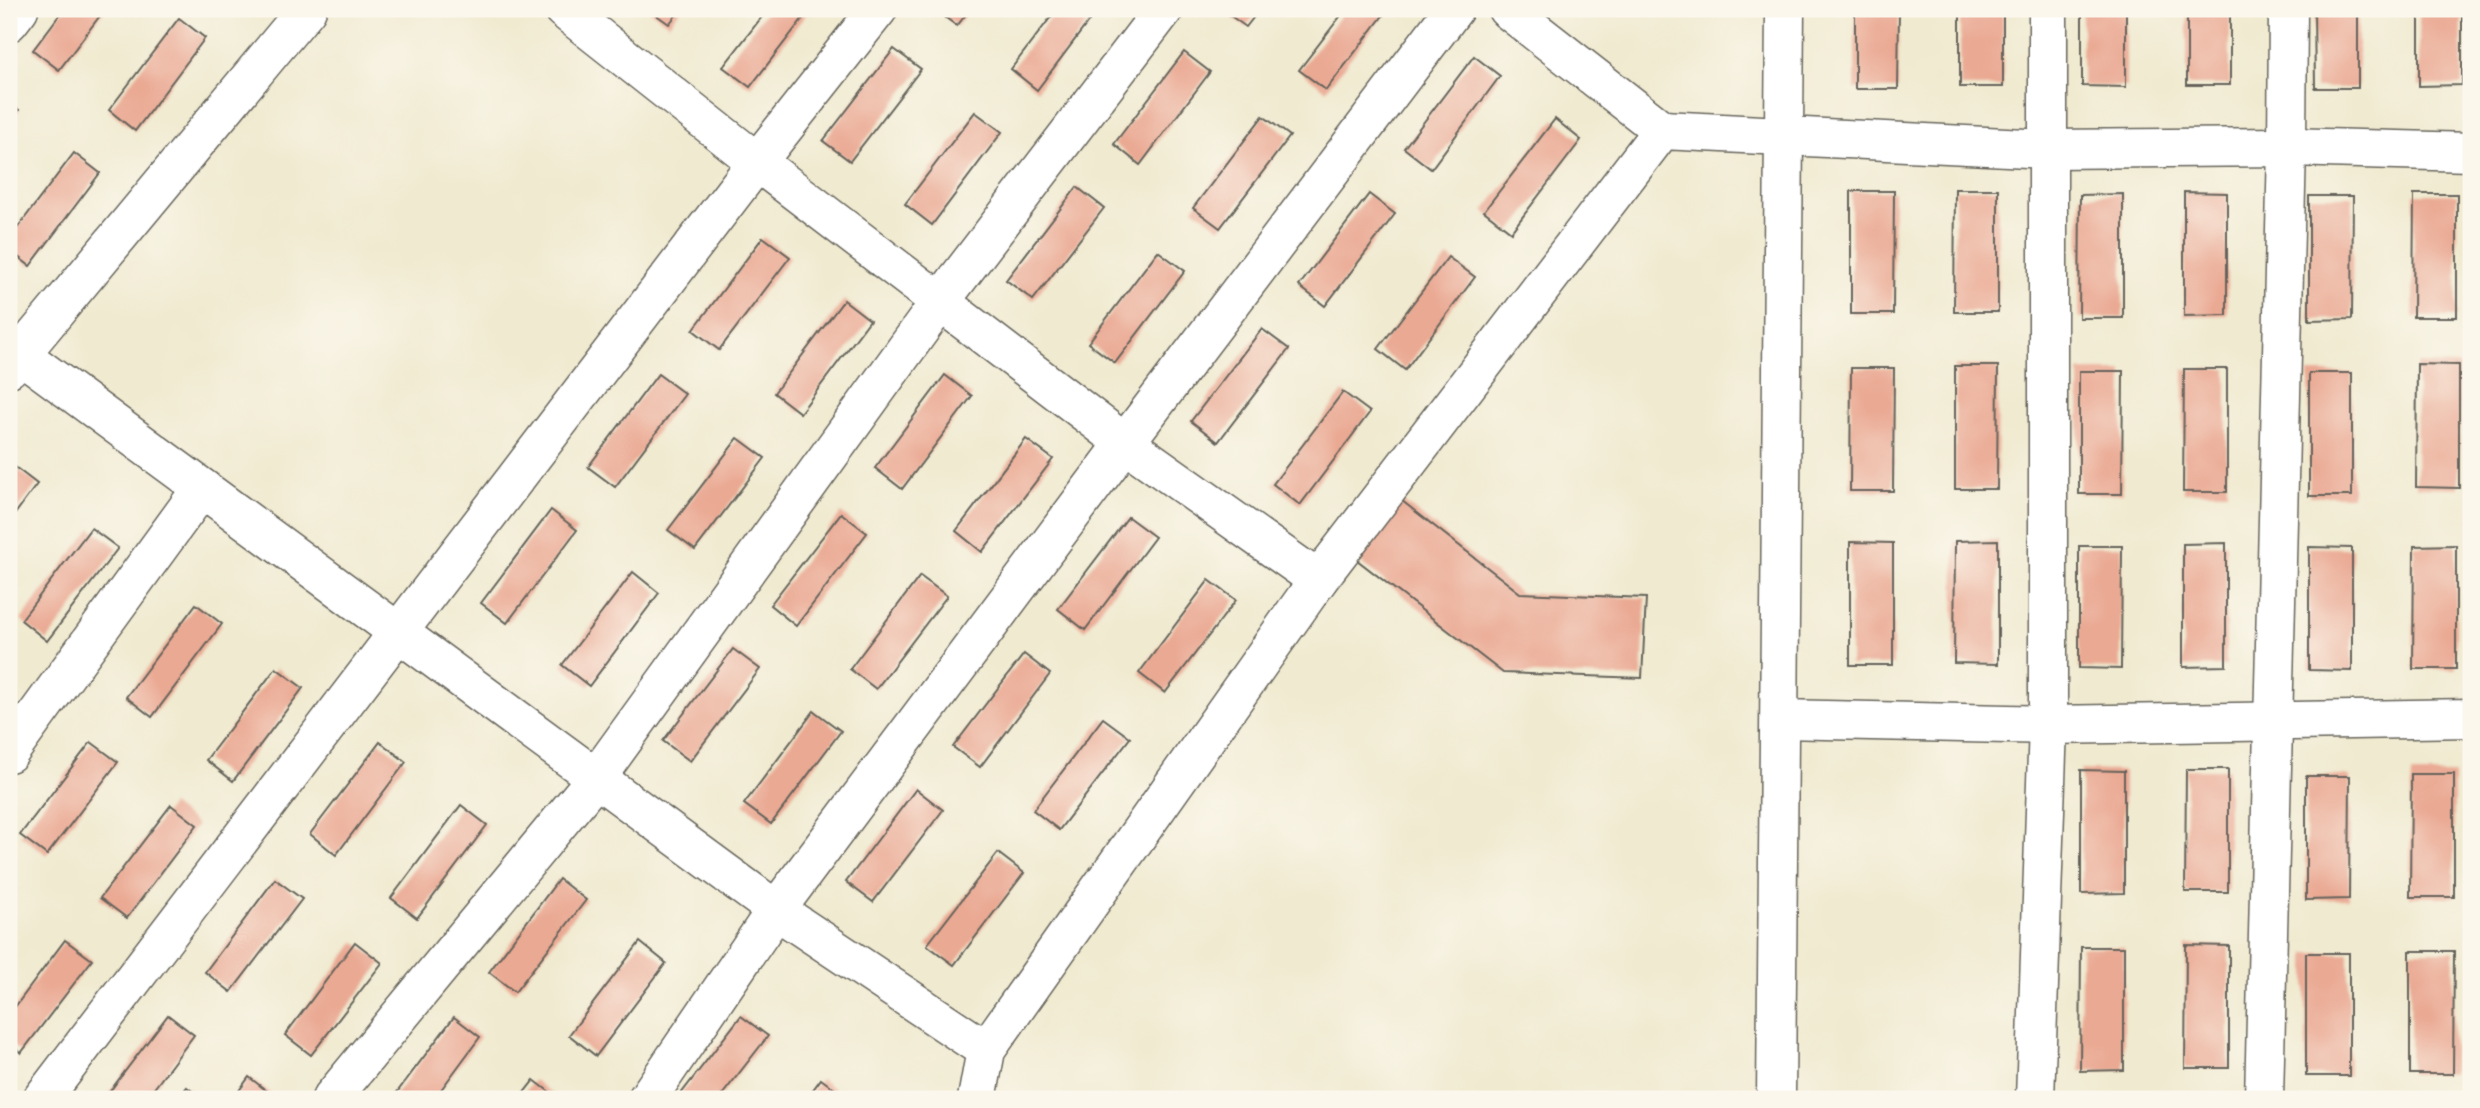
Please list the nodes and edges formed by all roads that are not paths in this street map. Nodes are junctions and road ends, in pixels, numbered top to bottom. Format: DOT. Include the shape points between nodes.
graph roads {
  1 [pos="19,9"];
  2 [pos="307,9"];
  3 [pos="878,9"];
  4 [pos="1164,9"];
  5 [pos="1454,9"];
  6 [pos="1507,9"];
  7 [pos="1785,9"];
  8 [pos="2048,9"];
  9 [pos="2288,9"];
  10 [pos="585,16"];
  11 [pos="9,22"];
  12 [pos="1662,130"];
  13 [pos="1784,136"];
  14 [pos="2287,147"];
  15 [pos="2047,149"];
  16 [pos="2471,152"];
  17 [pos="757,162"];
  18 [pos="940,302"];
  19 [pos="12,356"];
  20 [pos="1125,443"];
  21 [pos="202,488"];
  22 [pos="1318,580"];
  23 [pos="398,632"];
  24 [pos="2471,718"];
  25 [pos="1780,719"];
  26 [pos="2274,720"];
  27 [pos="2048,725"];
  28 [pos="9,753"];
  29 [pos="596,778"];
  30 [pos="776,910"];
  31 [pos="986,1050"];
  32 [pos="42,1099"];
  33 [pos="331,1099"];
  34 [pos="647,1099"];
  35 [pos="977,1099"];
  36 [pos="1776,1099"];
  37 [pos="2035,1099"];
  38 [pos="2264,1099"];
  1 -- 11 [label="street"];
  2 -- 19 [label="street"];
  3 -- 17 [label="street"];
  4 -- 18 [label="street"];
  5 -- 20 [label="street"];
  6 -- 12 [label="street"];
  7 -- 13 [label="street"];
  8 -- 15 [label="street"];
  9 -- 14 [label="street"];
  10 -- 17 [label="street"];
  12 -- 13 [label="street"];
  12 -- 22 [label="street"];
  13 -- 15 [label="street"];
  13 -- 25 [label="street"];
  14 -- 15 [label="street"];
  14 -- 16 [label="street"];
  14 -- 26 [label="street"];
  15 -- 27 [label="street"];
  17 -- 18 [label="street"];
  17 -- 23 [label="street"];
  18 -- 20 [label="street"];
  18 -- 29 [label="street"];
  19 -- 21 [label="street"];
  20 -- 22 [label="street"];
  20 -- 30 [label="street"];
  21 -- 23 [label="street"];
  21 -- 28 [label="street"];
  22 -- 31 [label="street"];
  23 -- 29 [label="street"];
  23 -- 32 [label="street"];
  24 -- 26 [label="street"];
  25 -- 27 [label="street"];
  25 -- 36 [label="street"];
  26 -- 27 [label="street"];
  26 -- 38 [label="street"];
  27 -- 37 [label="street"];
  29 -- 30 [label="street"];
  29 -- 33 [label="street"];
  30 -- 31 [label="street"];
  30 -- 34 [label="street"];
  31 -- 35 [label="street"];
}
